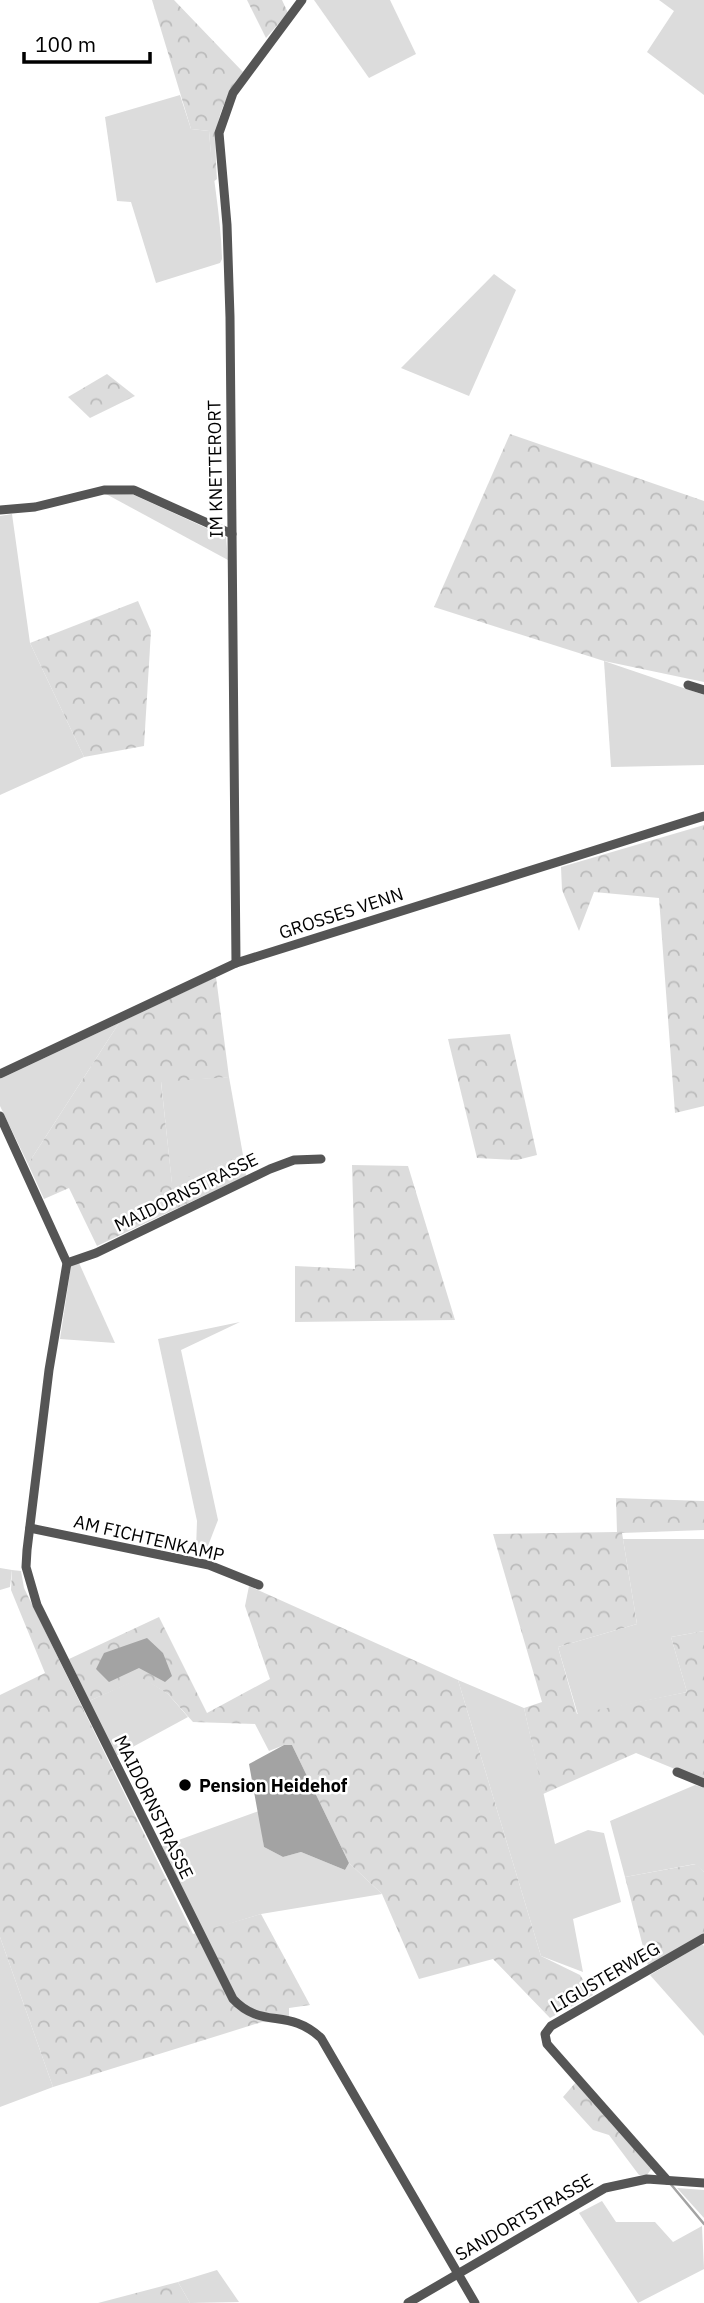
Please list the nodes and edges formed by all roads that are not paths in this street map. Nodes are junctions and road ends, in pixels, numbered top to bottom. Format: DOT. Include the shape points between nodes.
graph roads {
  1 [pos="302,0"];
  2 [pos="0,510"];
  3 [pos="232,534"];
  4 [pos="688,685"];
  5 [pos="704,690"];
  6 [pos="704,816"];
  7 [pos="236,963"];
  8 [pos="0,1074"];
  9 [pos="0,1116"];
  10 [pos="321,1159"];
  11 [pos="67,1263"];
  12 [pos="30,1528"];
  13 [pos="259,1585"];
  14 [pos="677,1772"];
  15 [pos="704,1783"];
  16 [pos="704,1938"];
  17 [pos="667,2180"];
  18 [pos="704,2183"];
  19 [pos="458,2273"];
  20 [pos="408,2303"];
  21 [pos="475,2303"];
  1 -- 3 [label="street, IM KNETTERORT" via="233,93 219,133 228,278"];
  2 -- 3 [label="street" via="134,490"];
  3 -- 7 [label="street, IM KNETTERORT"];
  4 -- 5 [label="street"];
  6 -- 7 [label="street, GROSSES VENN"];
  7 -- 8 [label="street, GROSSES VENN"];
  9 -- 11 [label="street"];
  10 -- 11 [label="street, MAIDORNSTRASSE" via="294,1160 270,1169"];
  11 -- 12 [label="street, MAIDORNSTRASSE"];
  12 -- 13 [label="street, AM FICHTENKAMP" via="209,1565"];
  12 -- 19 [label="street, MAIDORNSTRASSE" via="26,1567 37,1605 233,1999 251,2014 295,2020 321,2038"];
  14 -- 15 [label="street"];
  16 -- 17 [label="street, LIGUSTERWEG" via="551,2026 545,2034 547,2044"];
  17 -- 18 [label="street, SANDORTSTRASSE"];
  17 -- 19 [label="street, SANDORTSTRASSE" via="629,2181 605,2188"];
  19 -- 20 [label="street, SANDORTSTRASSE"];
  19 -- 21 [label="street, MAIDORNSTRASSE"];
}
